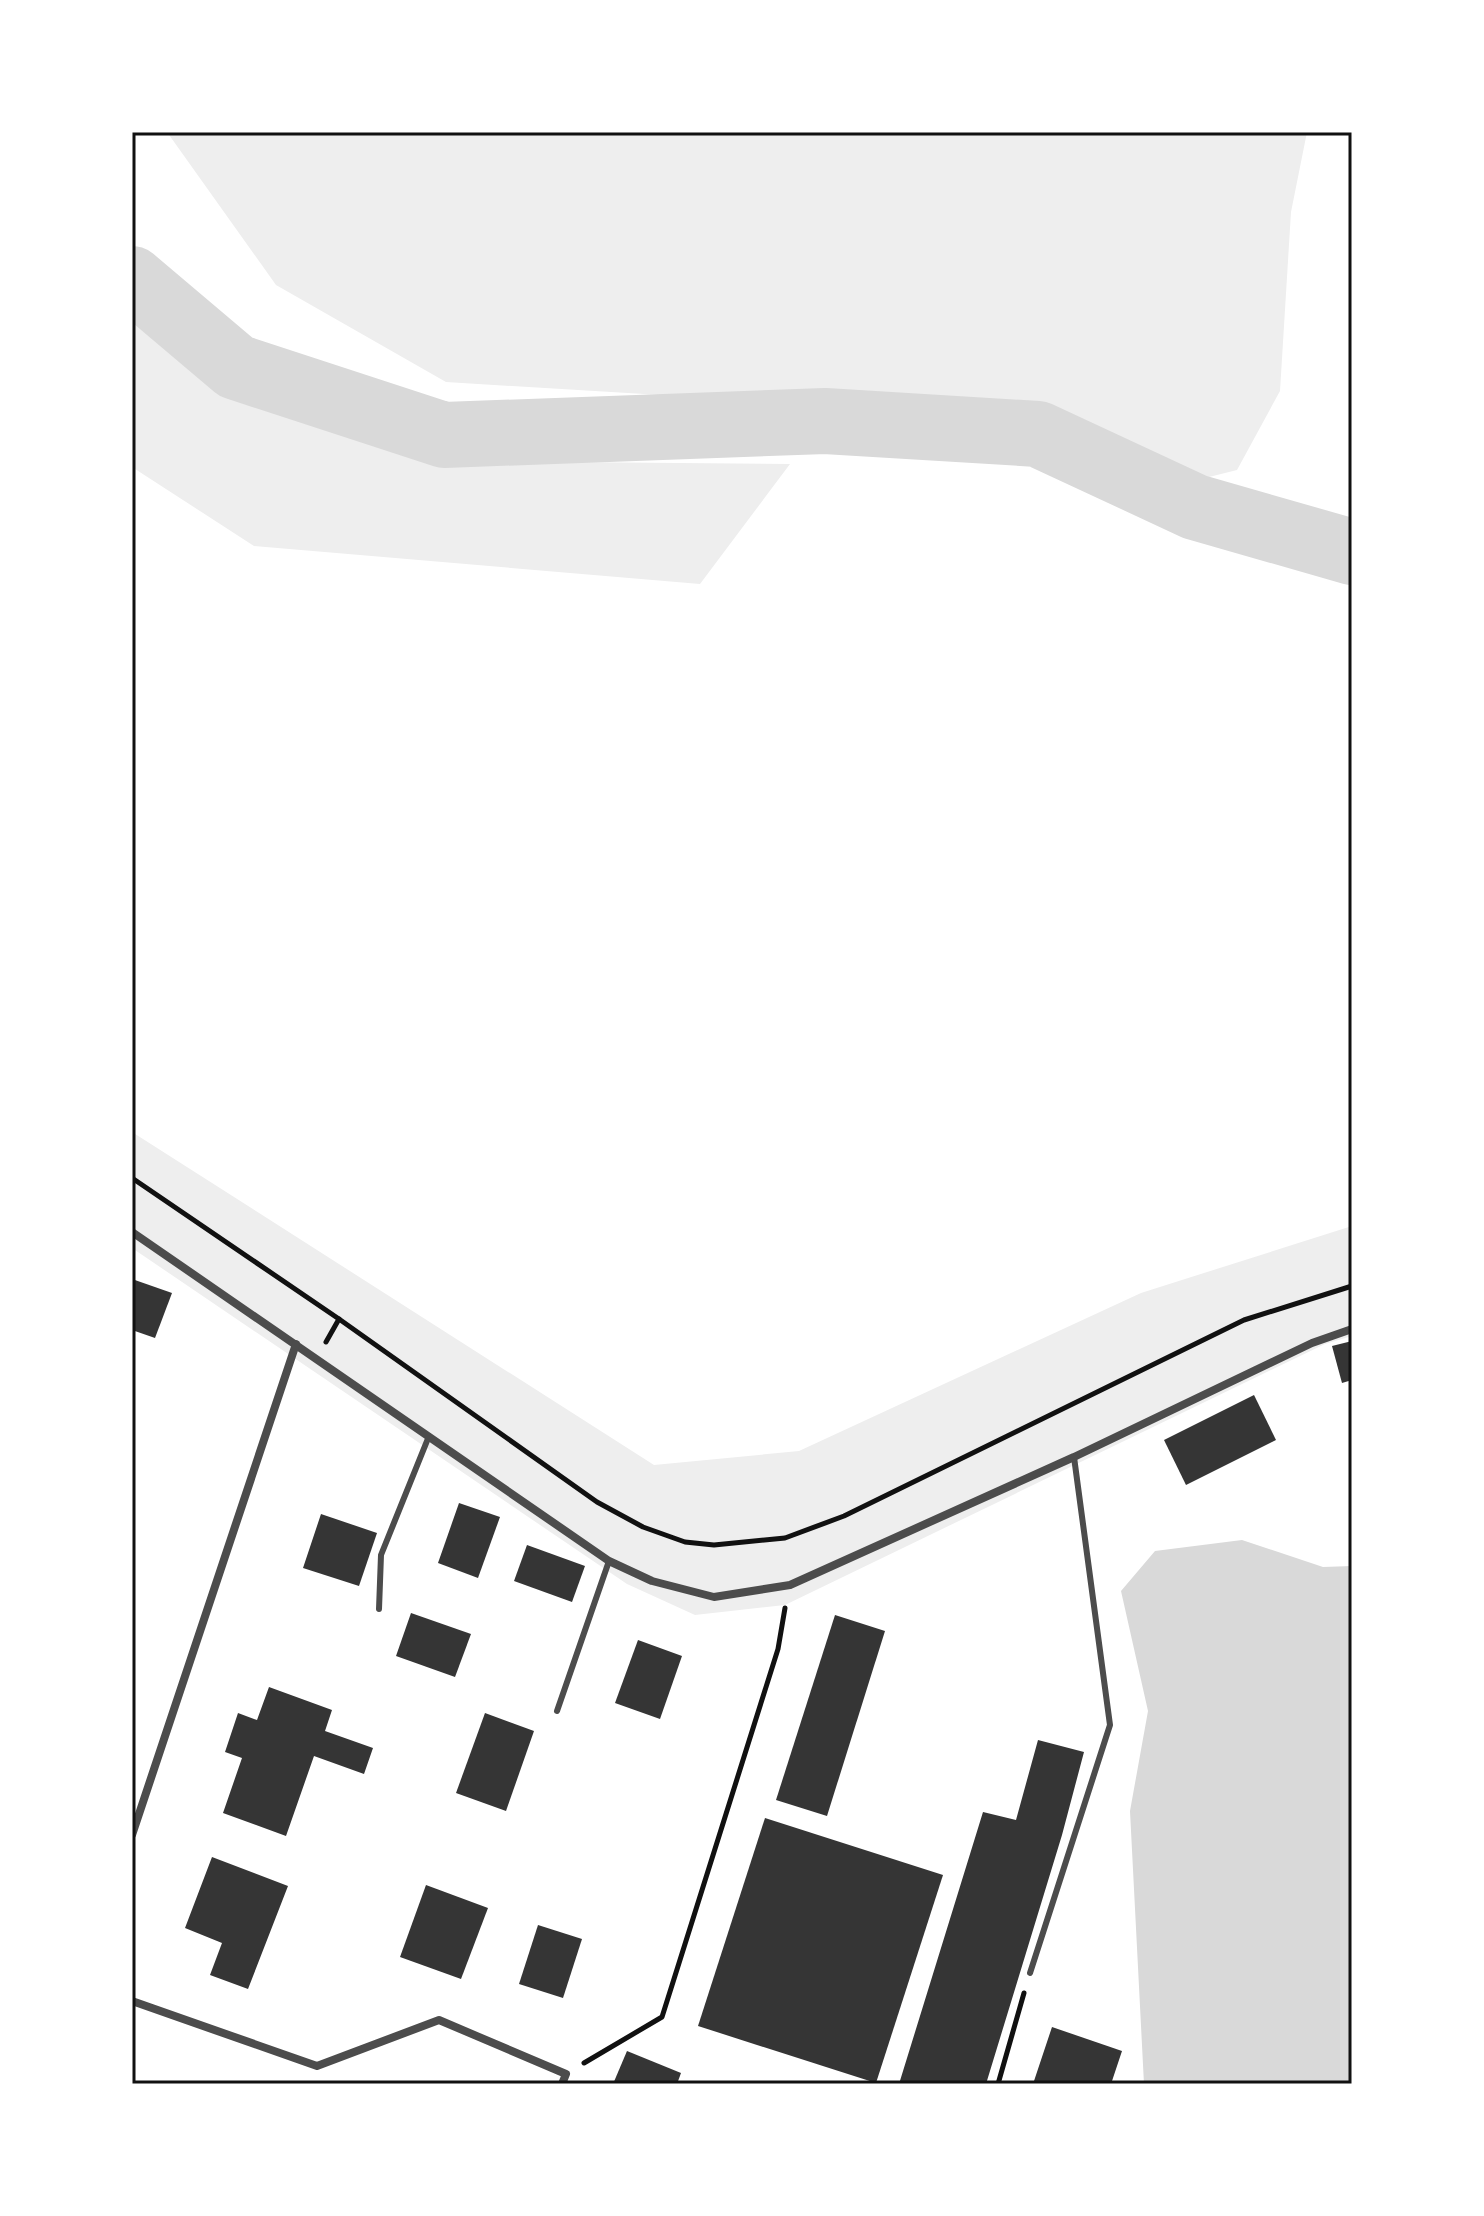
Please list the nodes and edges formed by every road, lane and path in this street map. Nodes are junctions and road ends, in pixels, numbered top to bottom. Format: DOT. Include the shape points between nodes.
graph roads {
  1 [pos="132,1178"];
  2 [pos="132,1232"];
  3 [pos="1352,1286"];
  4 [pos="1352,1329"];
  5 [pos="296,1344"];
  6 [pos="429,1436"];
  7 [pos="1074,1457"];
  8 [pos="609,1561"];
  9 [pos="790,1585"];
  10 [pos="379,1609"];
  11 [pos="557,1711"];
  12 [pos="132,1835"];
  13 [pos="1030,1973"];
  14 [pos="132,2001"];
  15 [pos="566,2074"];
  16 [pos="562,2084"];
  17 [pos="998,2084"];
  1 -- 3 [label="path" via="597,1502 657,1532 714,1545 785,1538 844,1516 1244,1320"];
  2 -- 5 [label="street"];
  4 -- 7 [label="street" via="1312,1343"];
  5 -- 6 [label="street"];
  5 -- 12 [label="street"];
  6 -- 8 [label="street"];
  6 -- 10 [label="lane" via="381,1555"];
  7 -- 9 [label="street"];
  7 -- 13 [label="lane" via="1110,1725"];
  8 -- 9 [label="street" via="652,1581 714,1597"];
  8 -- 11 [label="lane"];
  9 -- 15 [label="path" via="778,1649 662,2017"];
  13 -- 17 [label="path"];
  14 -- 15 [label="street" via="317,2066 439,2020"];
  15 -- 16 [label="street"];
}
